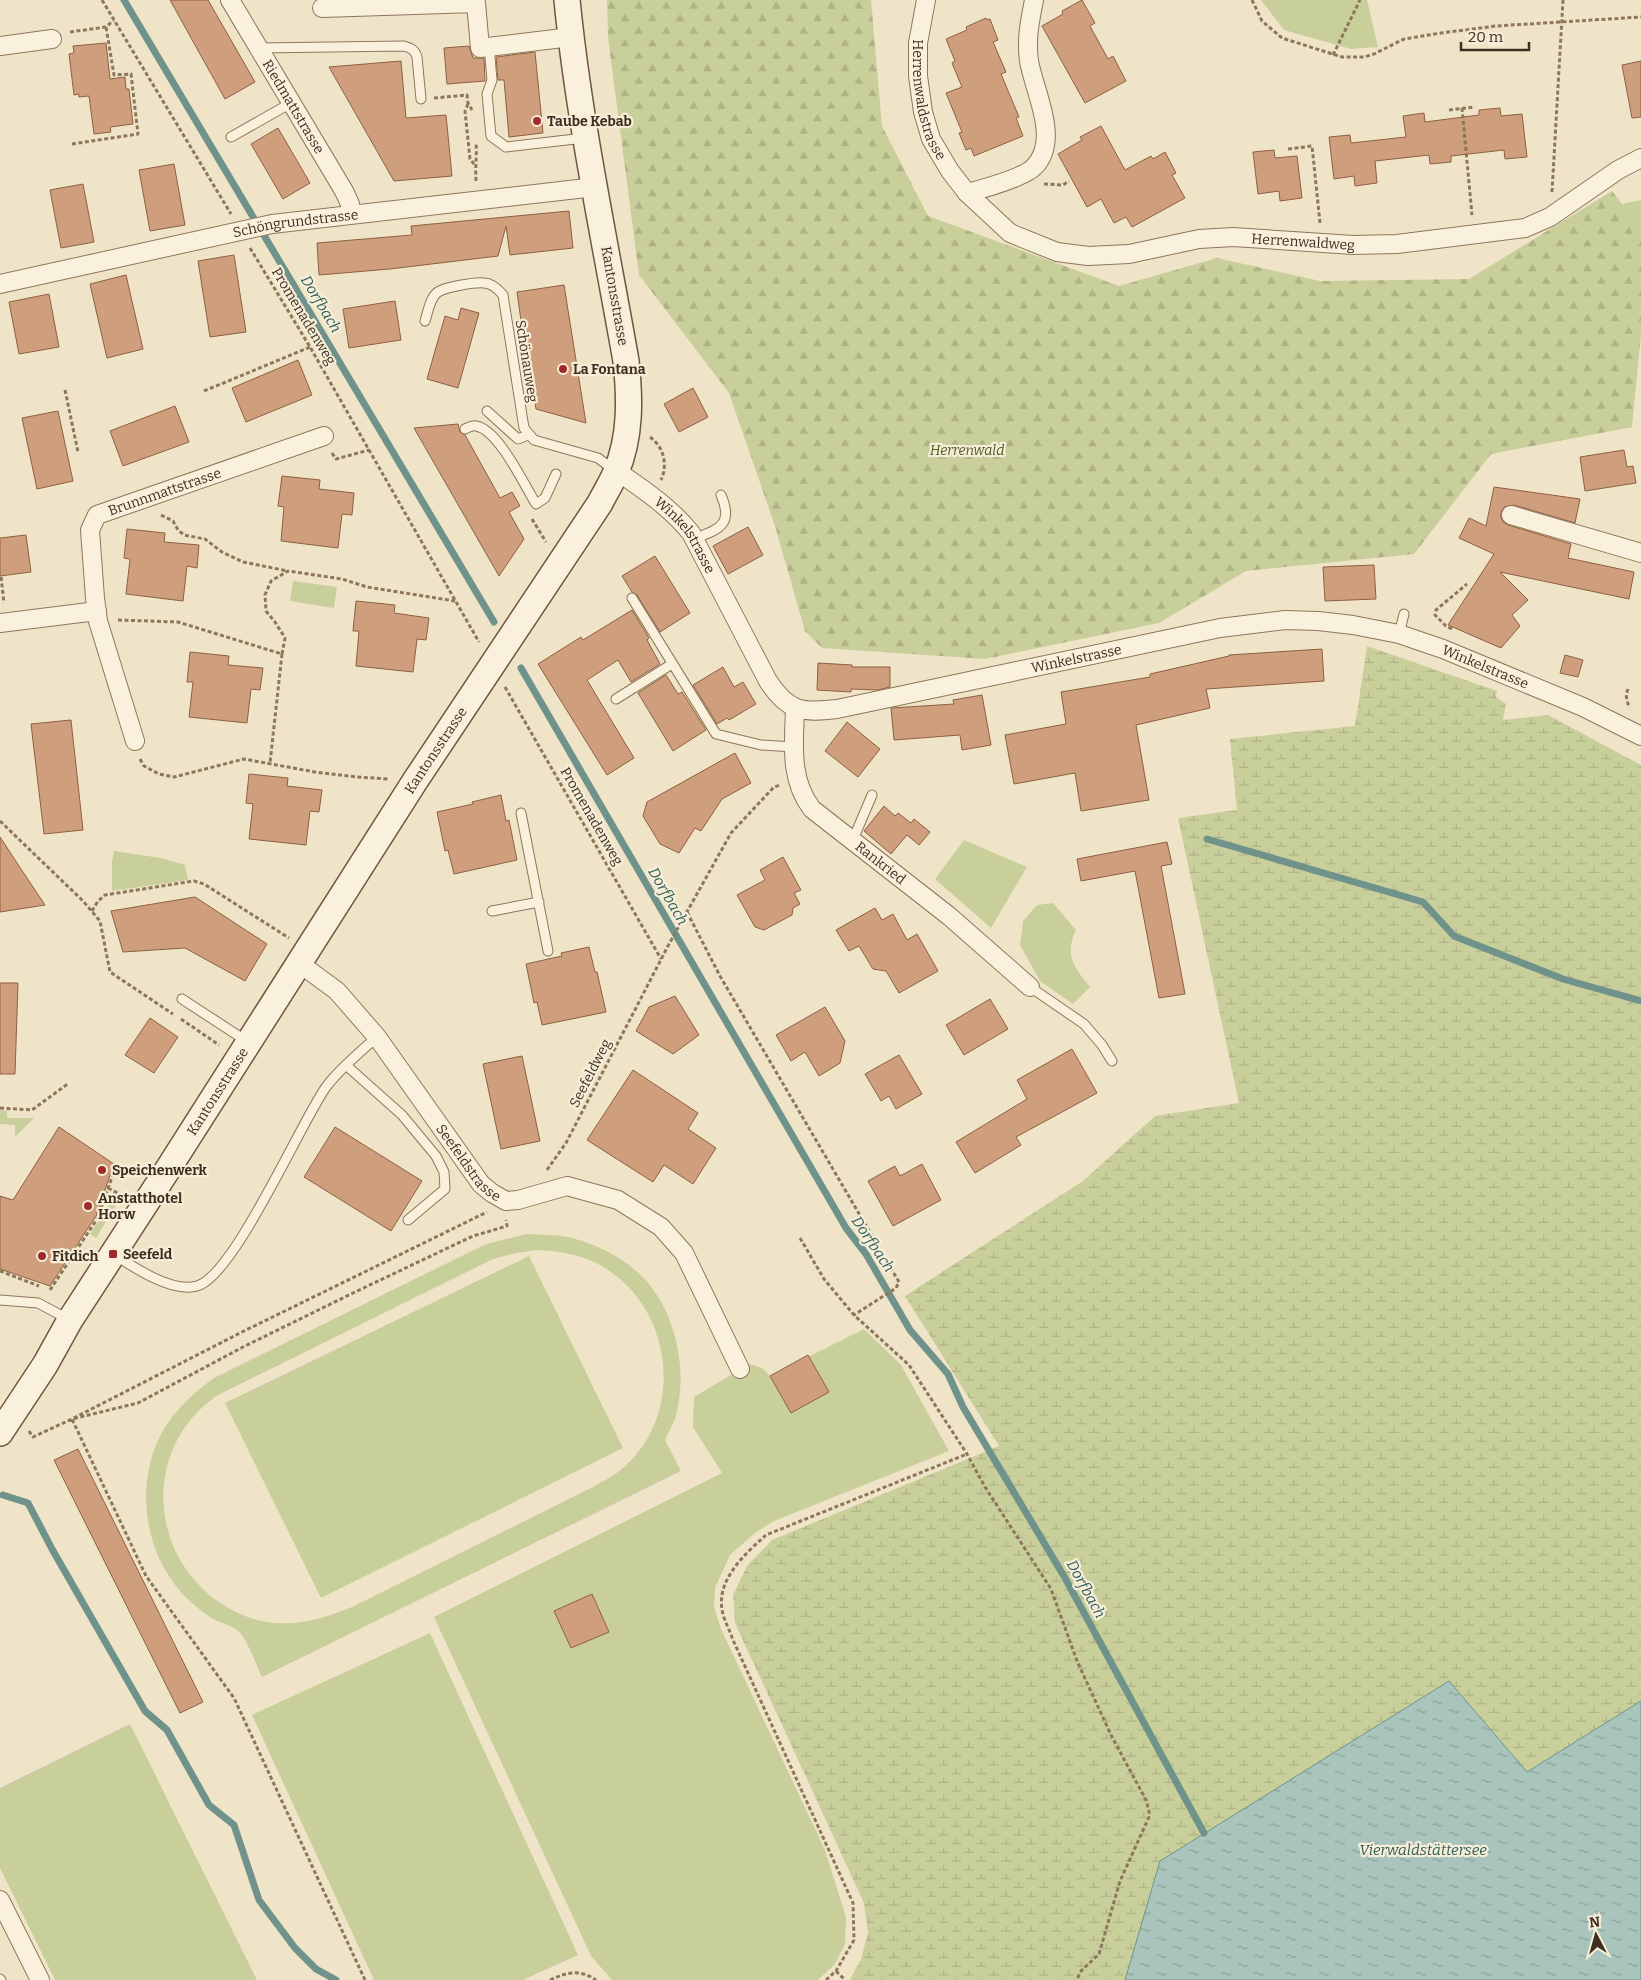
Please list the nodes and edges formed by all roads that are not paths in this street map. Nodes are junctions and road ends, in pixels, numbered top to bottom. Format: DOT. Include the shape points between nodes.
graph roads {
  1 [pos="230,0"];
  2 [pos="567,0"];
  3 [pos="926,0"];
  4 [pos="1034,0"];
  5 [pos="391,3"];
  6 [pos="322,8"];
  7 [pos="570,37"];
  8 [pos="52,39"];
  9 [pos="0,46"];
  10 [pos="489,46"];
  11 [pos="258,48"];
  12 [pos="421,99"];
  13 [pos="291,103"];
  14 [pos="231,137"];
  15 [pos="587,137"];
  16 [pos="1641,158"];
  17 [pos="595,187"];
  18 [pos="967,193"];
  19 [pos="351,214"];
  20 [pos="0,284"];
  21 [pos="425,321"];
  22 [pos="487,411"];
  23 [pos="465,429"];
  24 [pos="528,435"];
  25 [pos="324,436"];
  26 [pos="518,439"];
  27 [pos="507,454"];
  28 [pos="617,471"];
  29 [pos="556,474"];
  30 [pos="721,495"];
  31 [pos="1511,515"];
  32 [pos="694,539"];
  33 [pos="1641,553"];
  34 [pos="632,598"];
  35 [pos="97,611"];
  36 [pos="1404,614"];
  37 [pos="3,616"];
  38 [pos="1399,634"];
  39 [pos="672,664"];
  40 [pos="616,698"];
  41 [pos="795,708"];
  42 [pos="1641,736"];
  43 [pos="135,741"];
  44 [pos="794,747"];
  45 [pos="872,795"];
  46 [pos="521,813"];
  47 [pos="852,842"];
  48 [pos="539,902"];
  49 [pos="492,911"];
  50 [pos="548,951"];
  51 [pos="297,952"];
  52 [pos="1030,987"];
  53 [pos="182,999"];
  54 [pos="377,1037"];
  55 [pos="237,1046"];
  56 [pos="1112,1061"];
  57 [pos="347,1066"];
  58 [pos="408,1220"];
  59 [pos="113,1254"];
  60 [pos="0,1300"];
  61 [pos="70,1320"];
  62 [pos="740,1369"];
  63 [pos="0,1433"];
  64 [pos="0,1900"];
  65 [pos="40,1980"];
  1 -- 11 [label="street, Riedmattstrasse"];
  2 -- 7 [label="main road, Kantonsstrasse"];
  3 -- 18 [label="street, Herrenwaldstrasse" via="918,43 923,112 931,139"];
  4 -- 18 [label="street" via="1028,30 1029,53 1046,128 1043,152 1034,168 1000,184"];
  5 -- 6 [label="street"];
  5 -- 10 [label="street" via="476,3 480,48"];
  7 -- 10 [label="street"];
  7 -- 15 [label="main road, Kantonsstrasse"];
  8 -- 9 [label="street"];
  10 -- 15 [label="lane" via="492,80 487,94 491,136 495,141 506,147"];
  11 -- 12 [label="lane" via="404,46 415,52 417,57"];
  11 -- 13 [label="street, Riedmattstrasse"];
  13 -- 14 [label="lane"];
  13 -- 19 [label="street, Riedmattstrasse" via="344,191"];
  15 -- 17 [label="main road, Kantonsstrasse"];
  16 -- 18 [label="street, Herrenwaldweg" via="1550,217 1525,228 1397,244 1353,245 1233,237 1199,239 1129,254 1088,256 1057,252 1010,233"];
  17 -- 19 [label="street, Schöngrundstrasse"];
  17 -- 28 [label="main road, Kantonsstrasse" via="629,393 627,431"];
  19 -- 20 [label="street, Schöngrundstrasse" via="241,230"];
  21 -- 24 [label="lane, Schönauweg" via="436,293 484,282 496,287 503,295 524,428"];
  22 -- 26 [label="lane"];
  23 -- 27 [label="lane" via="478,426 488,432"];
  24 -- 26 [label="lane"];
  24 -- 28 [label="lane" via="534,440 598,458"];
  25 -- 35 [label="street, Brunnmattstrasse" via="97,515 90,530"];
  26 -- 27 [label="lane"];
  27 -- 29 [label="lane" via="536,504 545,498"];
  28 -- 32 [label="street, Winkelstrasse" via="678,517"];
  28 -- 51 [label="main road, Kantonsstrasse" via="600,503"];
  30 -- 32 [label="lane" via="725,504 724,523"];
  31 -- 33 [label="street"];
  32 -- 41 [label="street, Winkelstrasse" via="768,681 778,696"];
  34 -- 39 [label="lane"];
  35 -- 37 [label="street"];
  35 -- 43 [label="street, Brunnmattstrasse"];
  36 -- 38 [label="lane"];
  38 -- 41 [label="street, Winkelstrasse" via="1318,621 1249,624 837,709"];
  38 -- 42 [label="street, Winkelstrasse" via="1443,648 1583,707"];
  39 -- 40 [label="lane"];
  39 -- 44 [label="lane" via="716,734 761,745"];
  41 -- 44 [label="street, Rankried"];
  44 -- 47 [label="street, Rankried" via="796,779 803,798"];
  45 -- 47 [label="lane"];
  46 -- 48 [label="lane"];
  47 -- 52 [label="street, Rankried" via="949,916"];
  48 -- 49 [label="lane"];
  48 -- 50 [label="lane"];
  51 -- 54 [label="street, Seefeldstrasse"];
  51 -- 55 [label="main road, Kantonsstrasse"];
  52 -- 56 [label="lane" via="1084,1024"];
  53 -- 55 [label="lane"];
  54 -- 57 [label="lane"];
  54 -- 62 [label="street, Seefeldstrasse" via="481,1184 492,1193 506,1201 518,1200 568,1186 618,1200 661,1227 684,1253"];
  55 -- 59 [label="main road, Kantonsstrasse"];
  57 -- 58 [label="lane" via="402,1116 436,1156 444,1172 445,1189"];
  57 -- 59 [label="lane" via="326,1087 233,1250 205,1283 186,1288 166,1283"];
  59 -- 61 [label="main road, Kantonsstrasse"];
  60 -- 61 [label="lane" via="38,1303"];
  61 -- 63 [label="main road, Kantonsstrasse"];
  64 -- 65 [label="street"];
}
